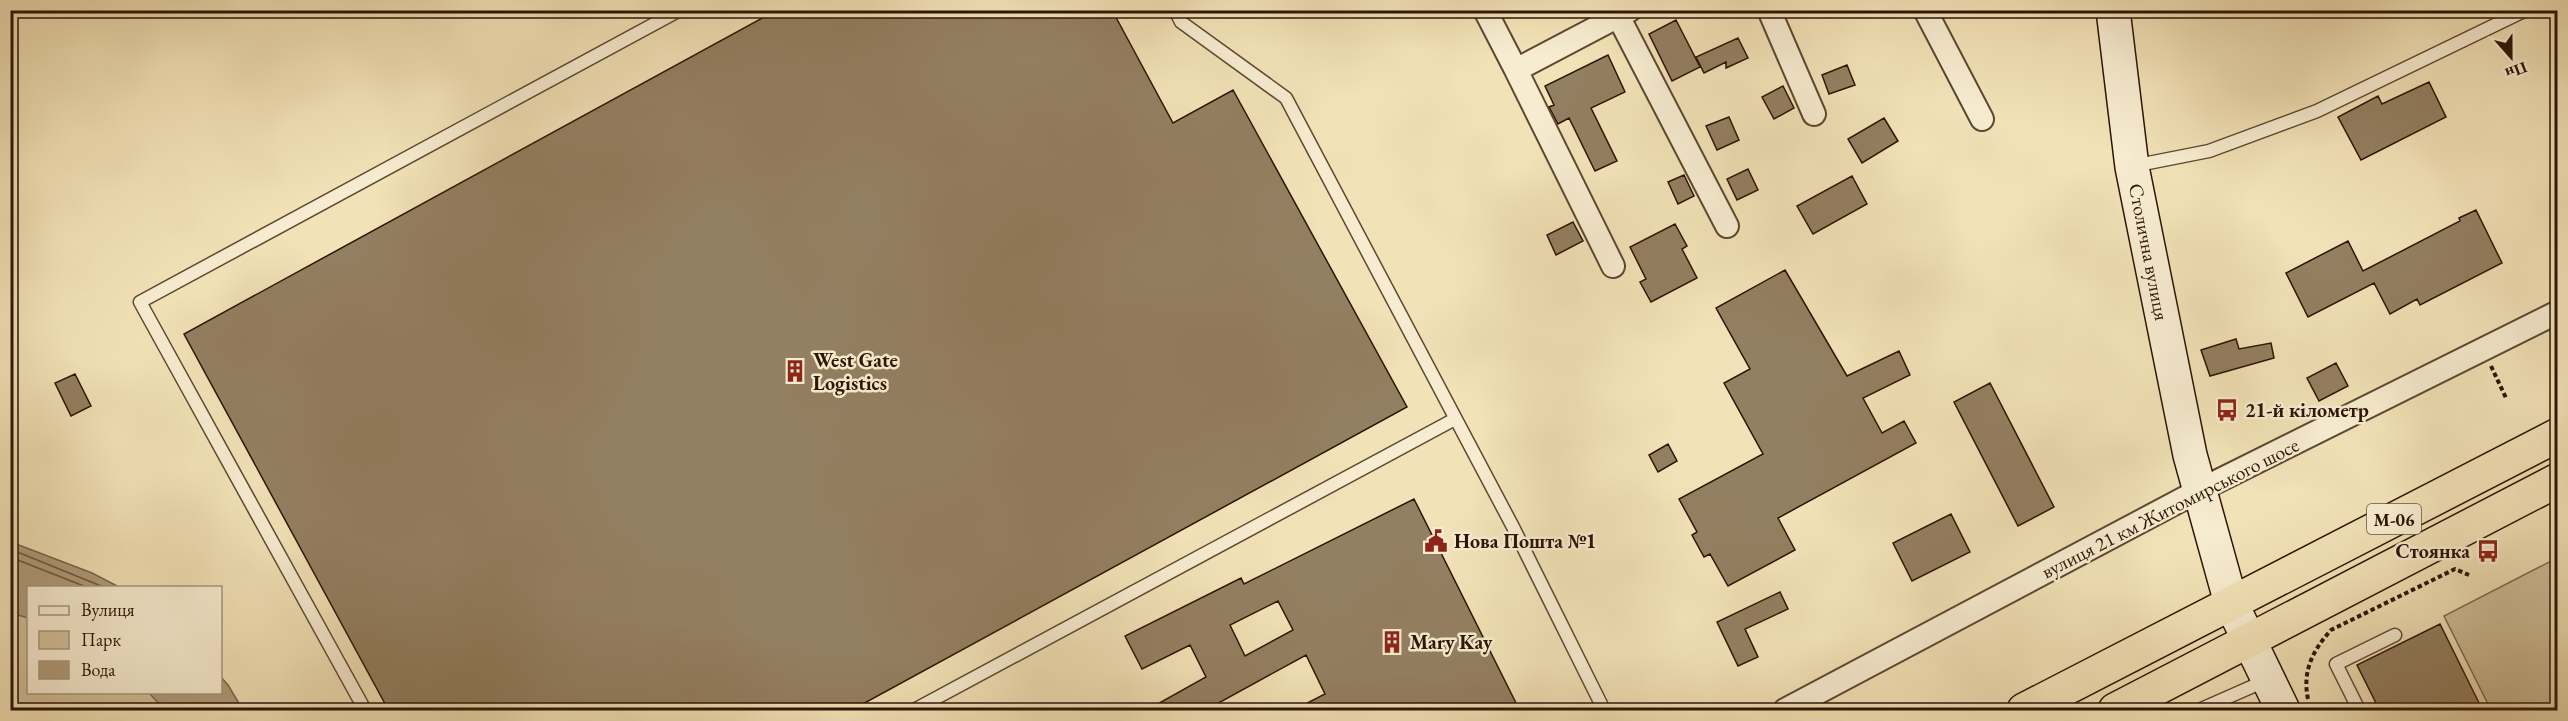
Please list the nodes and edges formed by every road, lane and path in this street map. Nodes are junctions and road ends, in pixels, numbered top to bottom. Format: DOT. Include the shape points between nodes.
graph roads {
  1 [pos="680,10"];
  2 [pos="1175,10"];
  3 [pos="1485,10"];
  4 [pos="1769,10"];
  5 [pos="1925,10"];
  6 [pos="2114,10"];
  7 [pos="2526,10"];
  8 [pos="1624,13"];
  9 [pos="1516,70"];
  10 [pos="1814,114"];
  11 [pos="1982,119"];
  12 [pos="2132,167"];
  13 [pos="1727,226"];
  14 [pos="1614,266"];
  15 [pos="2558,312"];
  16 [pos="2483,349"];
  17 [pos="2506,398"];
  18 [pos="1455,419"];
  19 [pos="2558,435"];
  20 [pos="2558,480"];
  21 [pos="2198,491"];
  22 [pos="2469,575"];
  23 [pos="2231,603"];
  24 [pos="2395,635"];
  25 [pos="2250,642"];
  26 [pos="2268,679"];
  27 [pos="2296,706"];
  28 [pos="365,711"];
  29 [pos="914,711"];
  30 [pos="1604,711"];
  31 [pos="1785,711"];
  32 [pos="2024,711"];
  33 [pos="2115,711"];
  34 [pos="2199,711"];
  35 [pos="2359,711"];
  1 -- 28 [label="lane" via="140,302"];
  2 -- 18 [label="lane" via="1181,22 1286,98"];
  3 -- 9 [label="street"];
  4 -- 10 [label="street"];
  5 -- 11 [label="street"];
  6 -- 12 [label="main road, Столична вулиця"];
  7 -- 12 [label="lane" via="2317,111 2210,151"];
  8 -- 9 [label="street"];
  8 -- 13 [label="street"];
  9 -- 14 [label="street"];
  12 -- 21 [label="main road, Столична вулиця"];
  15 -- 16 [label="street, вулиця 21 км Житомирського шосе"];
  16 -- 17 [label="path"];
  16 -- 21 [label="street, вулиця 21 км Житомирського шосе"];
  18 -- 29 [label="lane"];
  18 -- 30 [label="lane"];
  19 -- 23 [label="highway, М-06"];
  20 -- 25 [label="highway, М-06"];
  21 -- 23 [label="main road, Столична вулиця"];
  21 -- 31 [label="street, вулиця 21 км Житомирського шосе"];
  22 -- 27 [label="path" via="2455,569 2331,630 2318,645 2306,671"];
  23 -- 25 [label="main road, Столична вулиця"];
  23 -- 32 [label="highway, М-06"];
  24 -- 35 [label="lane" via="2336,664"];
  25 -- 26 [label="main road, Столична вулиця"];
  25 -- 33 [label="highway, М-06"];
  26 -- 27 [label="main road, Столична вулиця"];
  26 -- 34 [label="lane"];
}
